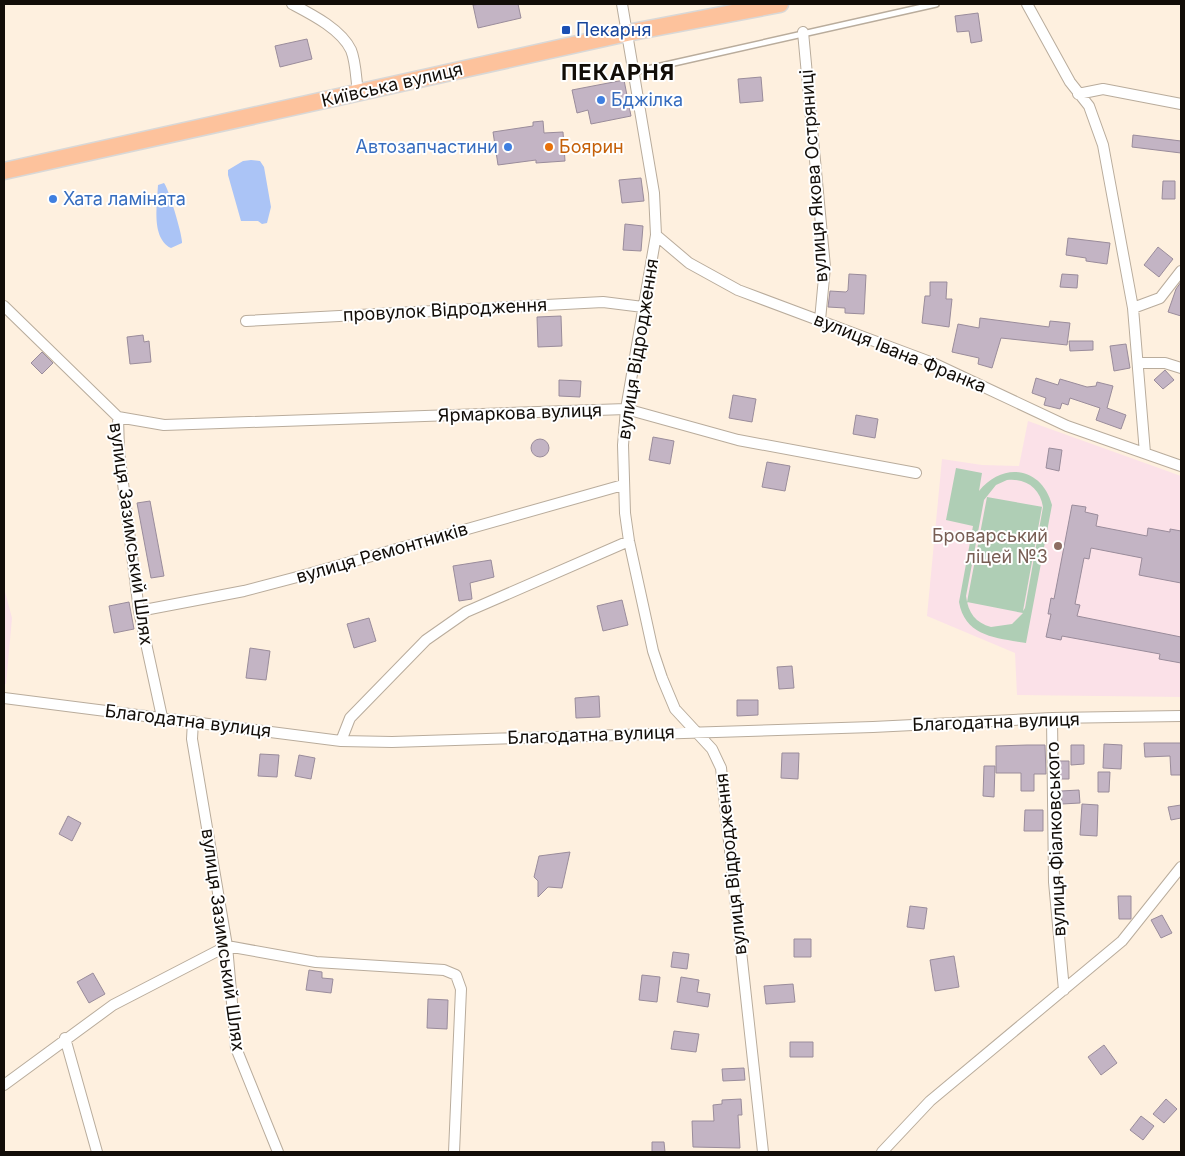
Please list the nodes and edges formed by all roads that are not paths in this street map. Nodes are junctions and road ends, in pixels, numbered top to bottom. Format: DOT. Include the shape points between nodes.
graph roads {
  1 [pos="292,4"];
  2 [pos="622,4"];
  3 [pos="780,4"];
  4 [pos="936,4"];
  5 [pos="1027,4"];
  6 [pos="803,32"];
  7 [pos="627,33"];
  8 [pos="634,72"];
  9 [pos="358,93"];
  10 [pos="1078,94"];
  11 [pos="1181,104"];
  12 [pos="4,171"];
  13 [pos="656,235"];
  14 [pos="1181,271"];
  15 [pos="4,306"];
  16 [pos="643,307"];
  17 [pos="1133,308"];
  18 [pos="820,320"];
  19 [pos="246,321"];
  20 [pos="1139,363"];
  21 [pos="1181,368"];
  22 [pos="626,409"];
  23 [pos="118,416"];
  24 [pos="1145,453"];
  25 [pos="1181,466"];
  26 [pos="916,473"];
  27 [pos="623,485"];
  28 [pos="629,542"];
  29 [pos="138,611"];
  30 [pos="4,698"];
  31 [pos="1181,716"];
  32 [pos="162,717"];
  33 [pos="1052,718"];
  34 [pos="192,721"];
  35 [pos="696,731"];
  36 [pos="341,741"];
  37 [pos="1181,868"];
  38 [pos="227,946"];
  39 [pos="1064,990"];
  40 [pos="65,1038"];
  41 [pos="4,1084"];
  42 [pos="97,1152"];
  43 [pos="278,1152"];
  44 [pos="454,1152"];
  45 [pos="764,1152"];
  46 [pos="882,1152"];
  1 -- 9 [label="street" via="342,38 350,49"];
  2 -- 7 [label="street, вулиця Відродження"];
  3 -- 7 [label="main road, Київська вулиця"];
  4 -- 6 [label="lane"];
  5 -- 10 [label="street"];
  6 -- 8 [label="lane"];
  6 -- 18 [label="street, вулиця Якова Остряниці" via="825,267"];
  7 -- 8 [label="street, вулиця Відродження"];
  7 -- 9 [label="main road, Київська вулиця"];
  8 -- 13 [label="street, вулиця Відродження" via="654,193"];
  9 -- 12 [label="main road, Київська вулиця"];
  10 -- 11 [label="street" via="1104,89"];
  10 -- 17 [label="street" via="1089,106 1104,145"];
  13 -- 16 [label="street, вулиця Відродження"];
  13 -- 18 [label="street, вулиця Івана Франка" via="689,262 738,290"];
  14 -- 17 [label="street" via="1160,298"];
  15 -- 23 [label="street, вулиця Зазимський Шлях"];
  16 -- 19 [label="street, провулок Відродження" via="603,302"];
  16 -- 22 [label="street, вулиця Відродження"];
  17 -- 20 [label="street"];
  18 -- 24 [label="street, вулиця Івана Франка" via="934,363 1067,426"];
  20 -- 21 [label="street" via="1165,362"];
  20 -- 24 [label="street"];
  22 -- 23 [label="street, Ярмаркова вулиця" via="164,426"];
  22 -- 26 [label="street, Ярмаркова вулиця" via="738,440"];
  22 -- 27 [label="street, вулиця Відродження"];
  23 -- 29 [label="street, вулиця Зазимський Шлях" via="119,451"];
  24 -- 25 [label="street, вулиця Івана Франка"];
  27 -- 28 [label="street, вулиця Відродження"];
  27 -- 29 [label="street, вулиця Ремонтників" via="244,591"];
  28 -- 35 [label="street, вулиця Відродження" via="662,678 675,709"];
  28 -- 36 [label="street" via="466,612 426,640 350,718"];
  29 -- 32 [label="street, вулиця Зазимський Шлях"];
  30 -- 32 [label="street, Благодатна вулиця"];
  31 -- 33 [label="street, Благодатна вулиця"];
  32 -- 34 [label="street, Благодатна вулиця"];
  33 -- 35 [label="street, Благодатна вулиця"];
  33 -- 39 [label="street, вулиця Фіалковського" via="1054,882"];
  34 -- 36 [label="street, Благодатна вулиця"];
  34 -- 38 [label="street, вулиця Зазимський Шлях" via="192,739"];
  35 -- 36 [label="street, Благодатна вулиця"];
  35 -- 45 [label="street, вулиця Відродження" via="712,749 721,768"];
  37 -- 39 [label="street" via="1122,941"];
  38 -- 40 [label="street" via="122,1000"];
  38 -- 43 [label="street, вулиця Зазимський Шлях" via="236,1048"];
  38 -- 44 [label="street" via="316,962 444,970 456,975 461,989"];
  39 -- 46 [label="street" via="930,1101"];
  40 -- 41 [label="street"];
  40 -- 42 [label="street"];
}
